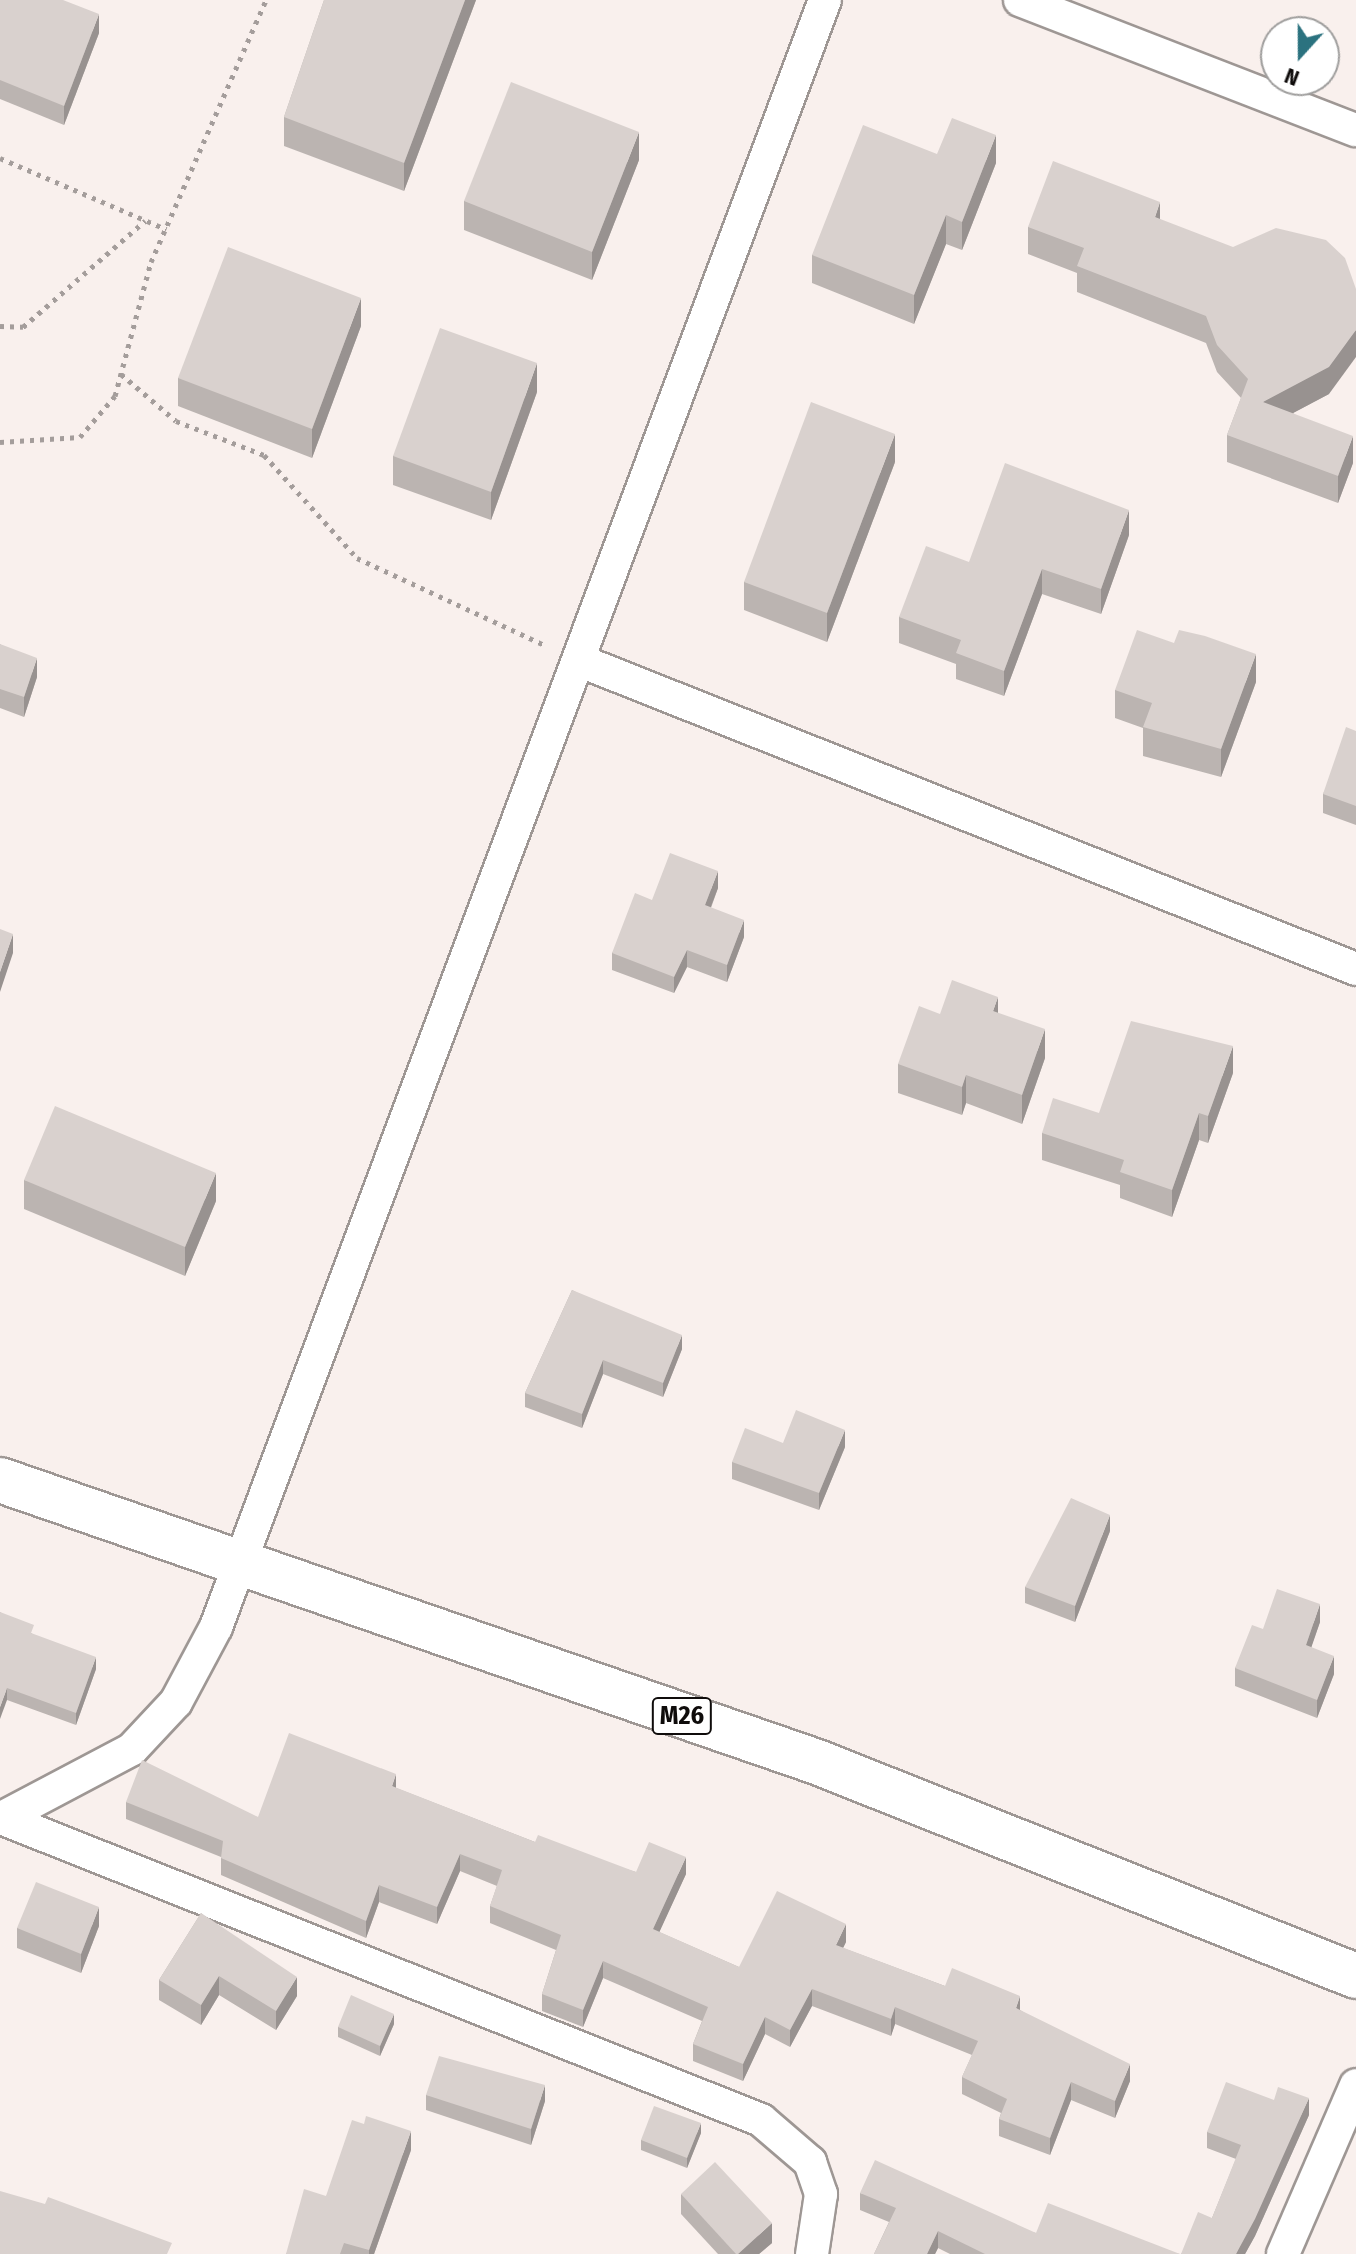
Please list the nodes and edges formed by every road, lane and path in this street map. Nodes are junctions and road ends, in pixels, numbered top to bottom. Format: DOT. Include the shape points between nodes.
graph roads {
  1 [pos="266,0"];
  2 [pos="825,0"];
  3 [pos="1020,0"];
  4 [pos="1356,130"];
  5 [pos="0,158"];
  6 [pos="145,221"];
  7 [pos="166,229"];
  8 [pos="0,326"];
  9 [pos="121,374"];
  10 [pos="0,442"];
  11 [pos="578,660"];
  12 [pos="1356,969"];
  13 [pos="0,1480"];
  14 [pos="240,1566"];
  15 [pos="0,1818"];
  16 [pos="1356,1976"];
  17 [pos="1356,2085"];
  18 [pos="812,2254"];
  19 [pos="1283,2254"];
  1 -- 7 [label="path"];
  2 -- 11 [label="street"];
  3 -- 4 [label="street"];
  5 -- 6 [label="path"];
  6 -- 7 [label="path"];
  6 -- 8 [label="path" via="23,327"];
  7 -- 9 [label="path"];
  9 -- 10 [label="path" via="115,396 80,437"];
  9 -- 11 [label="path" via="176,421 264,455 357,558"];
  11 -- 12 [label="street"];
  11 -- 14 [label="street"];
  13 -- 14 [label="main road, M26"];
  14 -- 15 [label="street" via="176,1702 132,1749"];
  14 -- 16 [label="main road, M26" via="817,1762"];
  15 -- 18 [label="street" via="761,2120 810,2162 821,2194"];
  17 -- 19 [label="street"];
}
